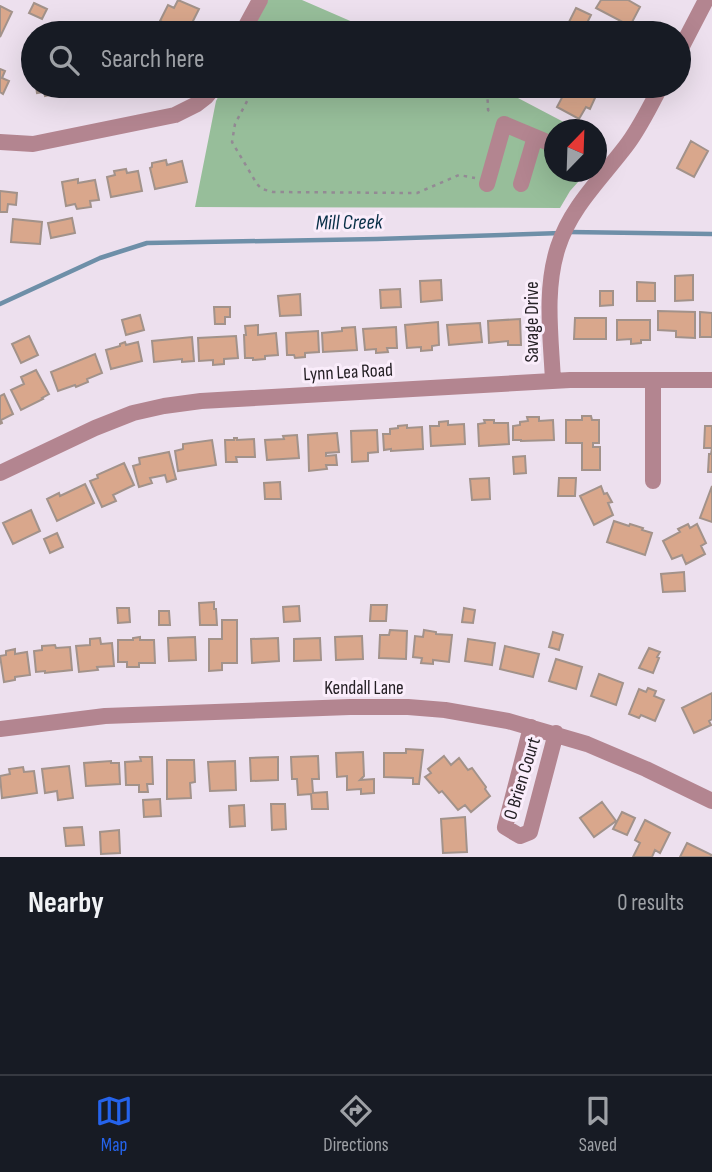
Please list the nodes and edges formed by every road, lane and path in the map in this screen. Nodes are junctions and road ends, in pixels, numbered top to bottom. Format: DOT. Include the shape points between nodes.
graph roads {
  1 [pos="260,0"];
  2 [pos="706,0"];
  3 [pos="249,21"];
  4 [pos="691,29"];
  5 [pos="205,98"];
  6 [pos="249,98"];
  7 [pos="488,98"];
  8 [pos="655,98"];
  9 [pos="503,124"];
  10 [pos="535,137"];
  11 [pos="544,141"];
  12 [pos="0,142"];
  13 [pos="607,165"];
  14 [pos="593,182"];
  15 [pos="488,183"];
  16 [pos="521,184"];
  17 [pos="653,380"];
  18 [pos="712,380"];
  19 [pos="553,381"];
  20 [pos="0,473"];
  21 [pos="653,481"];
  22 [pos="530,727"];
  23 [pos="0,729"];
  24 [pos="556,733"];
  25 [pos="712,801"];
  1 -- 3 [label="street"];
  2 -- 4 [label="street"];
  5 -- 12 [label="street" via="175,115 33,144"];
  6 -- 15 [label="path" via="235,124 232,142 262,189 417,193 459,174"];
  7 -- 9 [label="path" via="488,110"];
  8 -- 13 [label="street, Savage Drive" via="627,145"];
  9 -- 10 [label="street"];
  9 -- 15 [label="street"];
  10 -- 11 [label="street"];
  10 -- 16 [label="street"];
  14 -- 19 [label="street, Savage Drive" via="558,247 552,274"];
  17 -- 18 [label="street, Lynn Lea Road"];
  17 -- 19 [label="street, Lynn Lea Road"];
  17 -- 21 [label="street"];
  19 -- 20 [label="street, Lynn Lea Road" via="164,405 95,428"];
  22 -- 23 [label="street, Kendall Lane" via="446,710 349,707 105,716"];
  22 -- 24 [label="street, Kendall Lane"];
  22 -- 24 [label="street, O Brien Court" via="505,827 520,836 530,832"];
  24 -- 25 [label="street, Kendall Lane"];
}
